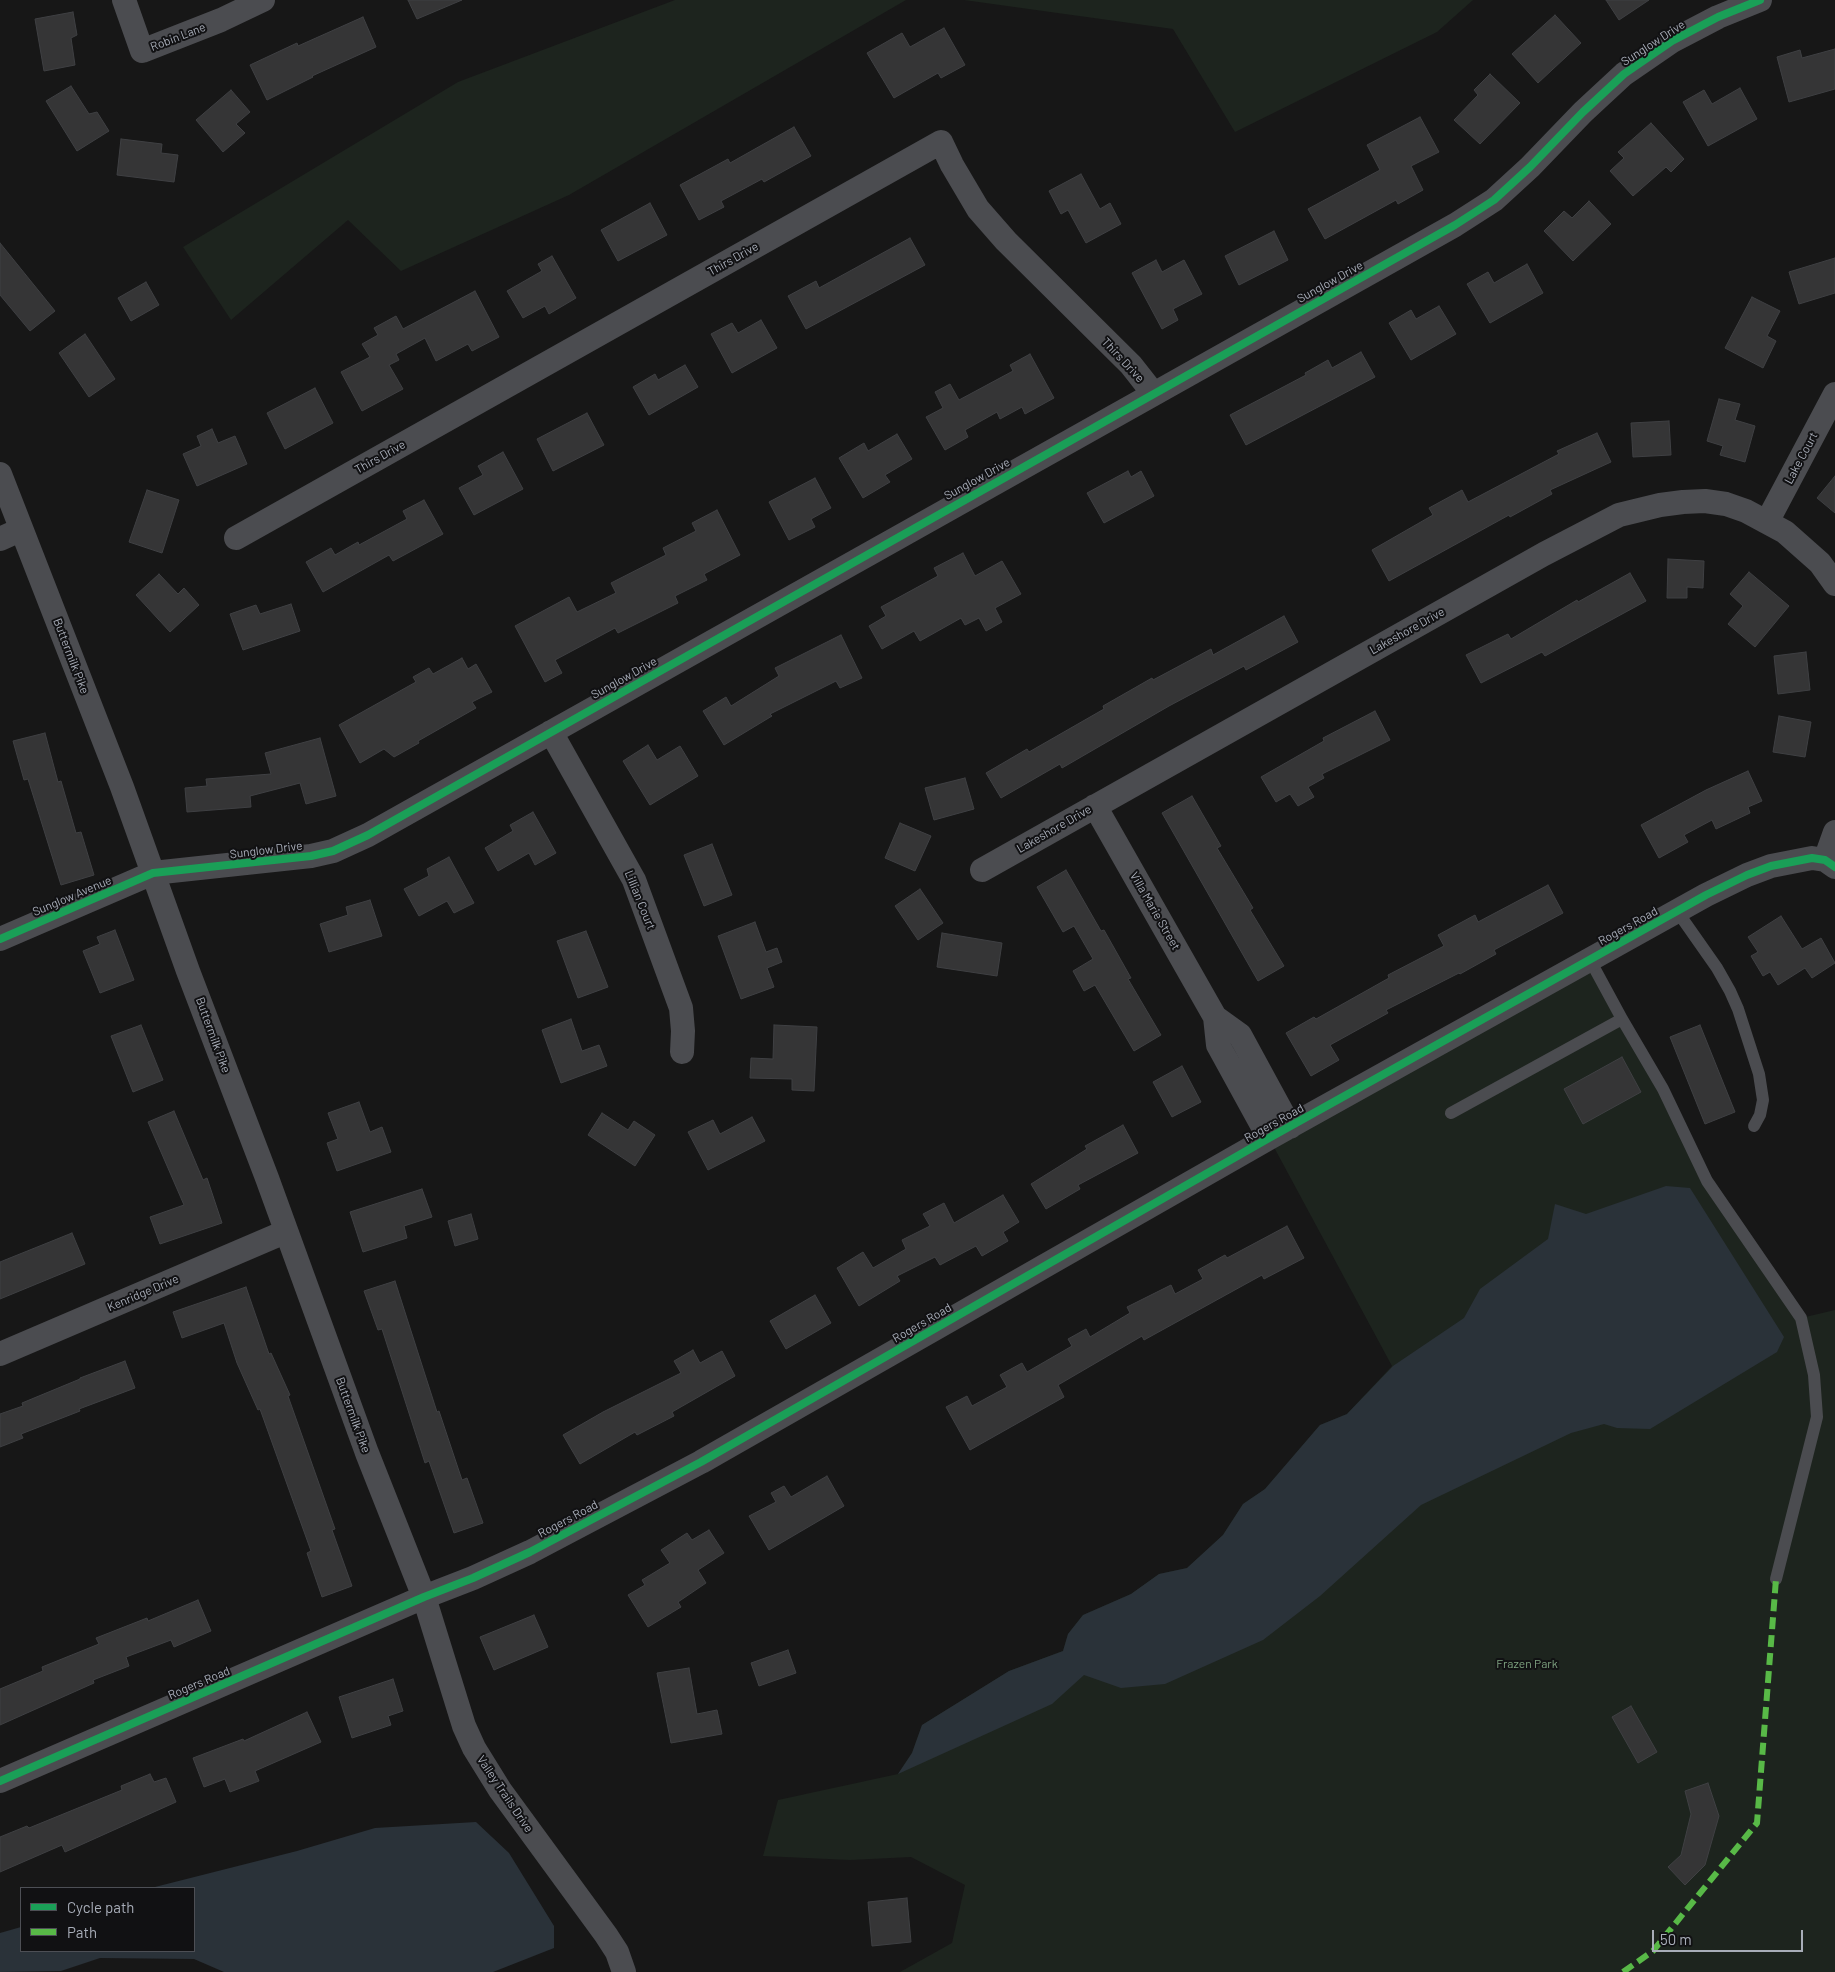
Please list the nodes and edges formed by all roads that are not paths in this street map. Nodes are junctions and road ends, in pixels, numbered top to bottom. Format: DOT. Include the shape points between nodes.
graph roads {
  1 [pos="124,0"];
  2 [pos="263,0"];
  3 [pos="1760,0"];
  4 [pos="1153,393"];
  5 [pos="1835,394"];
  6 [pos="0,474"];
  7 [pos="1768,522"];
  8 [pos="10,534"];
  9 [pos="236,538"];
  10 [pos="1835,584"];
  11 [pos="551,732"];
  12 [pos="1095,806"];
  13 [pos="1835,832"];
  14 [pos="1830,864"];
  15 [pos="982,870"];
  16 [pos="153,873"];
  17 [pos="1677,911"];
  18 [pos="0,939"];
  19 [pos="1590,960"];
  20 [pos="1215,1017"];
  21 [pos="1622,1019"];
  22 [pos="682,1052"];
  23 [pos="1451,1113"];
  24 [pos="1754,1126"];
  25 [pos="1290,1127"];
  26 [pos="1269,1138"];
  27 [pos="285,1232"];
  28 [pos="0,1354"];
  29 [pos="1776,1579"];
  30 [pos="424,1597"];
  31 [pos="0,1781"];
  32 [pos="624,1972"];
  1 -- 2 [label="street, Robin Lane" via="142,50"];
  3 -- 4 [label="street, Sunglow Drive" via="1672,41 1624,74 1494,200"];
  4 -- 9 [label="street, Thirs Drive" via="1131,365 978,209 941,142"];
  4 -- 11 [label="street, Sunglow Drive"];
  5 -- 7 [label="street, Lake Court"];
  6 -- 8 [label="street, Buttermilk Pike"];
  7 -- 10 [label="street, Lakeshore Drive" via="1785,532 1820,563"];
  7 -- 12 [label="street, Lakeshore Drive" via="1726,504 1705,502 1660,505 1619,515"];
  8 -- 16 [label="street, Buttermilk Pike" via="108,750"];
  11 -- 16 [label="street, Sunglow Drive" via="368,835 333,851"];
  11 -- 22 [label="street, Lillian Court" via="634,880 681,1008"];
  12 -- 15 [label="street, Lakeshore Drive"];
  12 -- 20 [label="street, Villa Marie Street"];
  13 -- 14 [label="street"];
  14 -- 17 [label="street, Rogers Road" via="1812,858 1771,866"];
  16 -- 18 [label="street, Sunglow Avenue"];
  16 -- 27 [label="street, Buttermilk Pike"];
  17 -- 19 [label="street, Rogers Road"];
  17 -- 24 [label="lane" via="1717,968 1738,1009 1759,1074 1763,1100"];
  19 -- 21 [label="lane"];
  19 -- 25 [label="street, Rogers Road"];
  20 -- 25 [label="street, Villa Marie Street" via="1240,1034"];
  20 -- 26 [label="street, Villa Marie Street" via="1218,1045"];
  21 -- 23 [label="lane"];
  21 -- 29 [label="lane" via="1663,1088 1707,1181 1802,1318 1814,1375 1817,1417"];
  25 -- 26 [label="street, Rogers Road"];
  26 -- 30 [label="street, Rogers Road" via="701,1462 530,1552"];
  27 -- 28 [label="street, Kenridge Drive"];
  27 -- 30 [label="street, Buttermilk Pike"];
  30 -- 31 [label="street, Rogers Road"];
  30 -- 32 [label="street, Valley Trails Drive" via="464,1726 474,1748 500,1790 596,1920 617,1952"];
}
